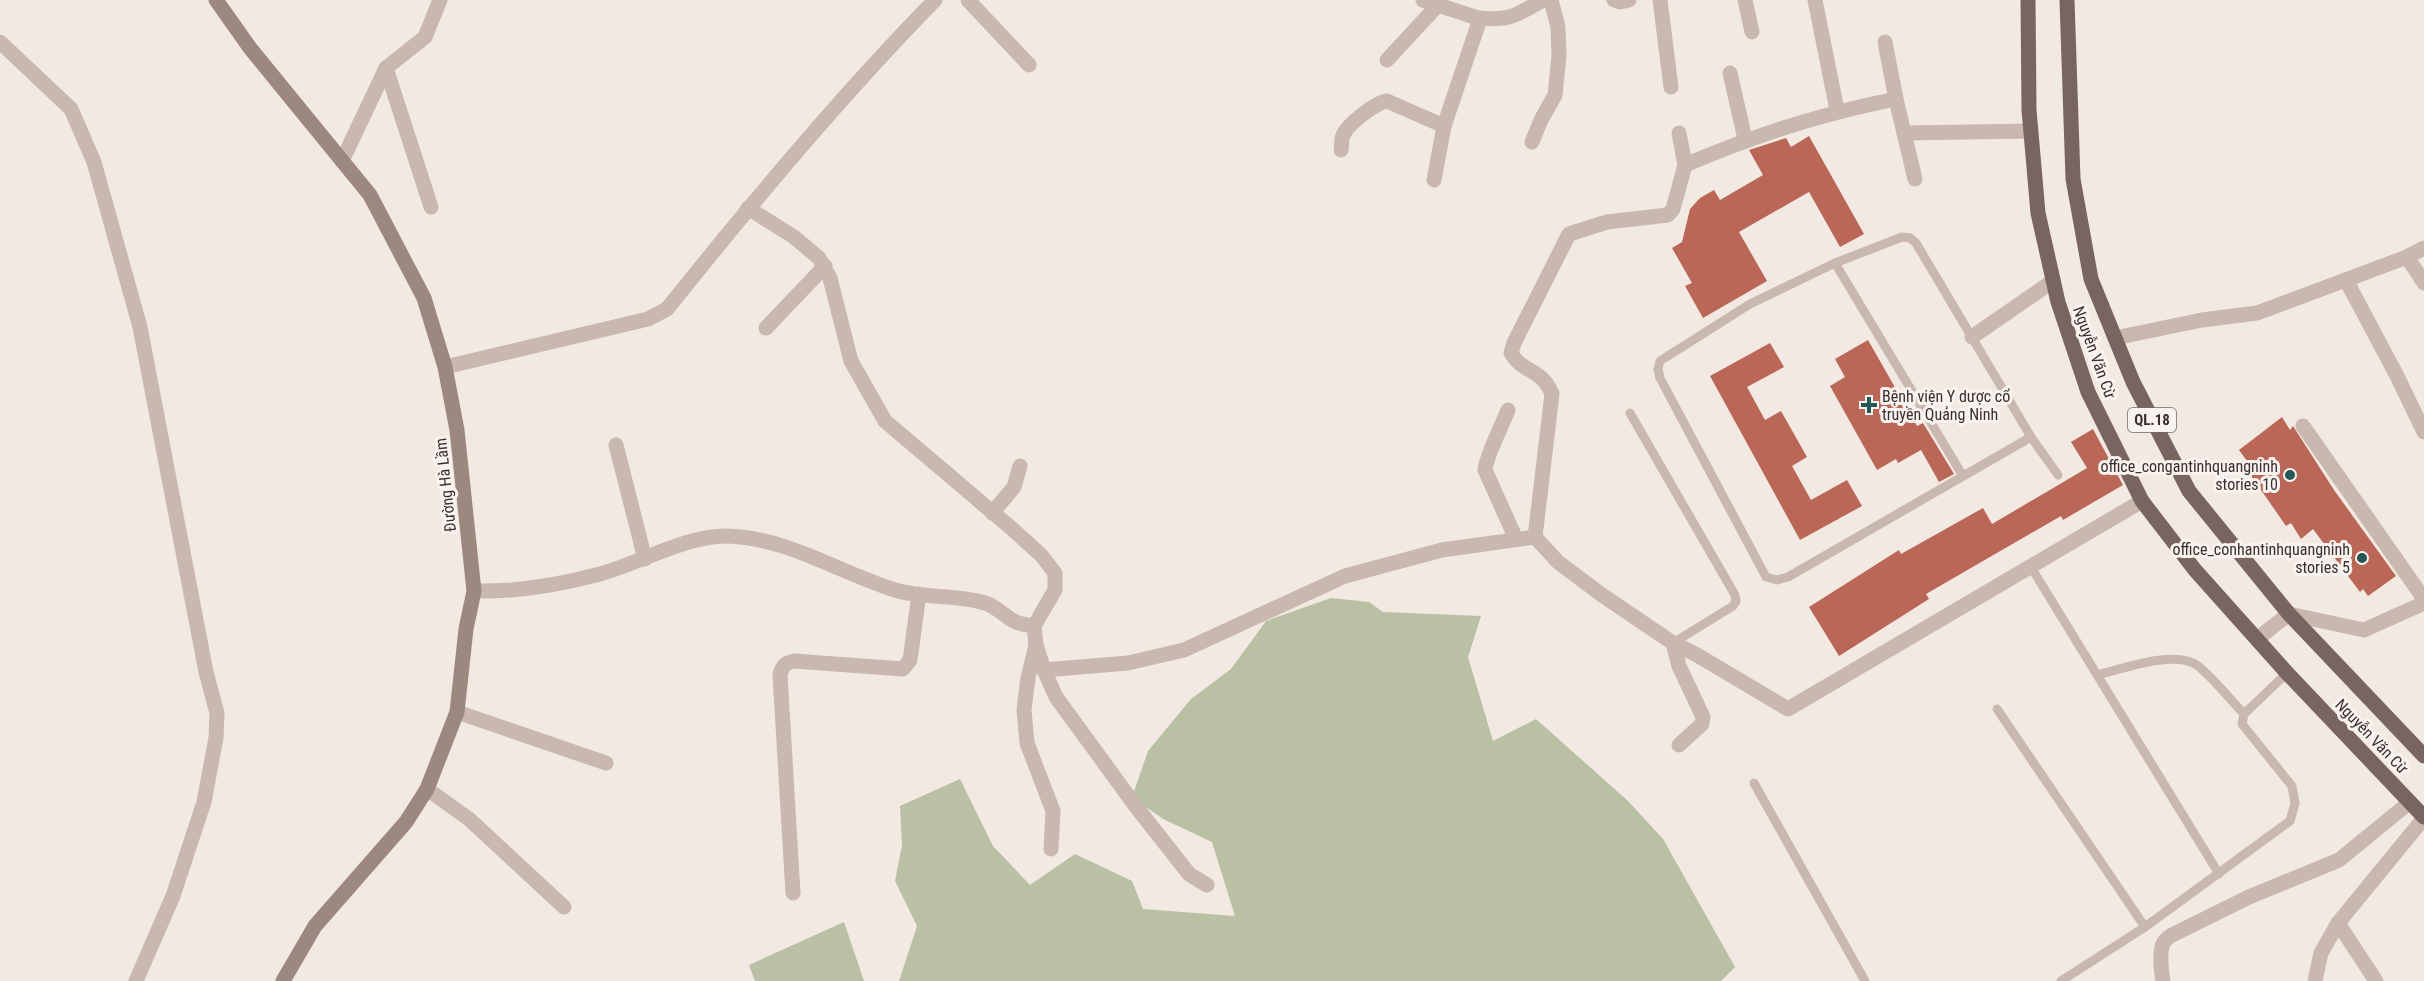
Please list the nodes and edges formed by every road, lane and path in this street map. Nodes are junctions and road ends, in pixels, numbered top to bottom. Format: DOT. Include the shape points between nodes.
graph roads {
  1 [pos="216,0"];
  2 [pos="440,0"];
  3 [pos="935,0"];
  4 [pos="968,0"];
  5 [pos="1423,0"];
  6 [pos="1543,0"];
  7 [pos="1551,0"];
  8 [pos="1614,0"];
  9 [pos="1629,0"];
  10 [pos="1660,0"];
  11 [pos="1746,0"];
  12 [pos="1815,0"];
  13 [pos="2028,0"];
  14 [pos="2067,0"];
  15 [pos="1438,5"];
  16 [pos="1478,18"];
  17 [pos="1752,32"];
  18 [pos="0,42"];
  19 [pos="1885,42"];
  20 [pos="1387,60"];
  21 [pos="1029,65"];
  22 [pos="387,68"];
  23 [pos="1730,73"];
  24 [pos="1671,87"];
  25 [pos="1896,99"];
  26 [pos="1838,110"];
  27 [pos="1444,126"];
  28 [pos="2031,131"];
  29 [pos="1679,133"];
  30 [pos="1904,133"];
  31 [pos="1745,140"];
  32 [pos="1532,142"];
  33 [pos="1341,150"];
  34 [pos="342,161"];
  35 [pos="1685,165"];
  36 [pos="1916,179"];
  37 [pos="1434,180"];
  38 [pos="430,207"];
  39 [pos="748,208"];
  40 [pos="2424,248"];
  41 [pos="2408,257"];
  42 [pos="1835,263"];
  43 [pos="825,266"];
  44 [pos="2346,280"];
  45 [pos="2053,281"];
  46 [pos="2424,283"];
  47 [pos="766,328"];
  48 [pos="1972,337"];
  49 [pos="2115,338"];
  50 [pos="445,366"];
  51 [pos="1508,410"];
  52 [pos="1630,413"];
  53 [pos="2303,426"];
  54 [pos="2424,432"];
  55 [pos="2031,437"];
  56 [pos="616,445"];
  57 [pos="1020,466"];
  58 [pos="2058,475"];
  59 [pos="1963,476"];
  60 [pos="2142,501"];
  61 [pos="992,513"];
  62 [pos="1535,537"];
  63 [pos="1516,539"];
  64 [pos="645,559"];
  65 [pos="2031,567"];
  66 [pos="474,591"];
  67 [pos="919,594"];
  68 [pos="2424,601"];
  69 [pos="2289,614"];
  70 [pos="1034,626"];
  71 [pos="2257,639"];
  72 [pos="1672,643"];
  73 [pos="1036,645"];
  74 [pos="1044,670"];
  75 [pos="2287,673"];
  76 [pos="2097,675"];
  77 [pos="1997,709"];
  78 [pos="458,712"];
  79 [pos="2244,714"];
  80 [pos="1679,745"];
  81 [pos="2424,756"];
  82 [pos="606,763"];
  83 [pos="1754,783"];
  84 [pos="427,789"];
  85 [pos="2410,802"];
  86 [pos="2424,818"];
  87 [pos="1051,849"];
  88 [pos="2219,874"];
  89 [pos="1207,885"];
  90 [pos="792,893"];
  91 [pos="564,907"];
  92 [pos="2338,923"];
  93 [pos="2145,927"];
  94 [pos="136,981"];
  95 [pos="283,981"];
  96 [pos="1865,981"];
  97 [pos="2061,981"];
  98 [pos="2163,981"];
  99 [pos="2315,981"];
  100 [pos="2376,981"];
  1 -- 34 [label="main road, Đường Hà Lầm"];
  2 -- 22 [label="street" via="425,37"];
  3 -- 39 [label="street"];
  4 -- 21 [label="street"];
  5 -- 15 [label="street"];
  6 -- 16 [label="street" via="1501,20"];
  7 -- 32 [label="street" via="1558,27 1555,95"];
  8 -- 9 [label="street"];
  10 -- 24 [label="street"];
  11 -- 17 [label="street"];
  12 -- 26 [label="street"];
  13 -- 28 [label="main road, Nguyễn Văn Cừ / QL.18"];
  14 -- 49 [label="main road, Nguyễn Văn Cừ / QL.18" via="2073,179 2091,279"];
  15 -- 16 [label="street"];
  15 -- 20 [label="street"];
  16 -- 27 [label="street"];
  18 -- 94 [label="street" via="70,110 94,162 140,327 217,713 204,802 173,896"];
  19 -- 25 [label="street"];
  22 -- 34 [label="street"];
  22 -- 38 [label="street"];
  23 -- 31 [label="street"];
  25 -- 26 [label="street"];
  25 -- 30 [label="street"];
  26 -- 31 [label="street"];
  27 -- 33 [label="street" via="1387,101 1379,102 1343,135"];
  27 -- 37 [label="street"];
  28 -- 30 [label="street"];
  28 -- 45 [label="main road, Nguyễn Văn Cừ / QL.18" via="2038,213"];
  29 -- 35 [label="street"];
  30 -- 36 [label="street"];
  31 -- 35 [label="street"];
  34 -- 50 [label="main road, Đường Hà Lầm" via="370,195 424,298"];
  35 -- 62 [label="street" via="1673,209 1668,214 1607,222 1569,234 1514,343 1511,353 1516,361 1544,378 1552,394"];
  39 -- 43 [label="street" via="794,237"];
  39 -- 50 [label="street" via="667,309 648,319"];
  40 -- 41 [label="street"];
  41 -- 44 [label="street"];
  41 -- 46 [label="street"];
  42 -- 48 [label="lane" via="1902,237 1910,238"];
  42 -- 59 [label="lane"];
  42 -- 59 [label="lane" via="1750,304 1660,361 1658,369 1766,577 1788,577"];
  43 -- 47 [label="street"];
  43 -- 61 [label="street" via="851,361 885,421"];
  44 -- 49 [label="street" via="2257,313"];
  44 -- 54 [label="street"];
  45 -- 48 [label="street"];
  45 -- 60 [label="main road, Nguyễn Văn Cừ / QL.18" via="2088,392"];
  48 -- 55 [label="lane"];
  49 -- 69 [label="main road, Nguyễn Văn Cừ / QL.18" via="2189,491"];
  50 -- 66 [label="main road, Đường Hà Lầm" via="458,430"];
  51 -- 63 [label="street" via="1485,470"];
  52 -- 72 [label="lane" via="1735,595 1733,606"];
  53 -- 68 [label="street"];
  55 -- 58 [label="lane"];
  55 -- 59 [label="lane"];
  56 -- 64 [label="street"];
  57 -- 61 [label="street" via="1014,488"];
  60 -- 65 [label="street"];
  60 -- 71 [label="main road, Nguyễn Văn Cừ / QL.18" via="2195,570"];
  61 -- 70 [label="street" via="1041,555 1055,573 1055,590"];
  62 -- 63 [label="street"];
  62 -- 72 [label="street" via="1558,562"];
  63 -- 74 [label="street" via="1442,550 1345,576 1184,650 1128,663"];
  64 -- 66 [label="street" via="564,582 501,592"];
  64 -- 67 [label="street" via="696,540 725,536 756,539 896,590"];
  65 -- 72 [label="street" via="1788,709"];
  65 -- 76 [label="lane"];
  66 -- 78 [label="main road, Đường Hà Lầm"];
  67 -- 70 [label="street" via="963,597 999,609 1018,623"];
  67 -- 90 [label="street" via="910,660 903,669 794,661 782,667"];
  68 -- 69 [label="street" via="2364,630"];
  69 -- 71 [label="street"];
  69 -- 81 [label="main road, Nguyễn Văn Cừ / QL.18"];
  70 -- 73 [label="street"];
  71 -- 75 [label="main road, Nguyễn Văn Cừ / QL.18"];
  72 -- 80 [label="street" via="1703,717 1702,724"];
  73 -- 74 [label="street"];
  73 -- 87 [label="street" via="1024,710 1027,743 1053,811"];
  74 -- 89 [label="street" via="1056,697 1134,804 1189,873"];
  75 -- 79 [label="lane"];
  75 -- 85 [label="main road, Nguyễn Văn Cừ / QL.18"];
  76 -- 79 [label="lane" via="2165,659 2184,659 2197,665"];
  76 -- 88 [label="lane"];
  77 -- 93 [label="lane"];
  78 -- 82 [label="street"];
  78 -- 84 [label="main road, Đường Hà Lầm"];
  79 -- 88 [label="lane" via="2242,724 2292,786 2294,812 2290,821"];
  83 -- 96 [label="lane"];
  84 -- 91 [label="street" via="469,819"];
  84 -- 95 [label="main road, Đường Hà Lầm" via="406,822 315,926"];
  85 -- 86 [label="main road, Nguyễn Văn Cừ / QL.18"];
  85 -- 98 [label="street" via="2339,860 2249,897 2172,935 2162,949"];
  86 -- 92 [label="street"];
  88 -- 93 [label="lane"];
  92 -- 99 [label="street" via="2321,953"];
  92 -- 100 [label="street"];
  93 -- 97 [label="lane"];
}
